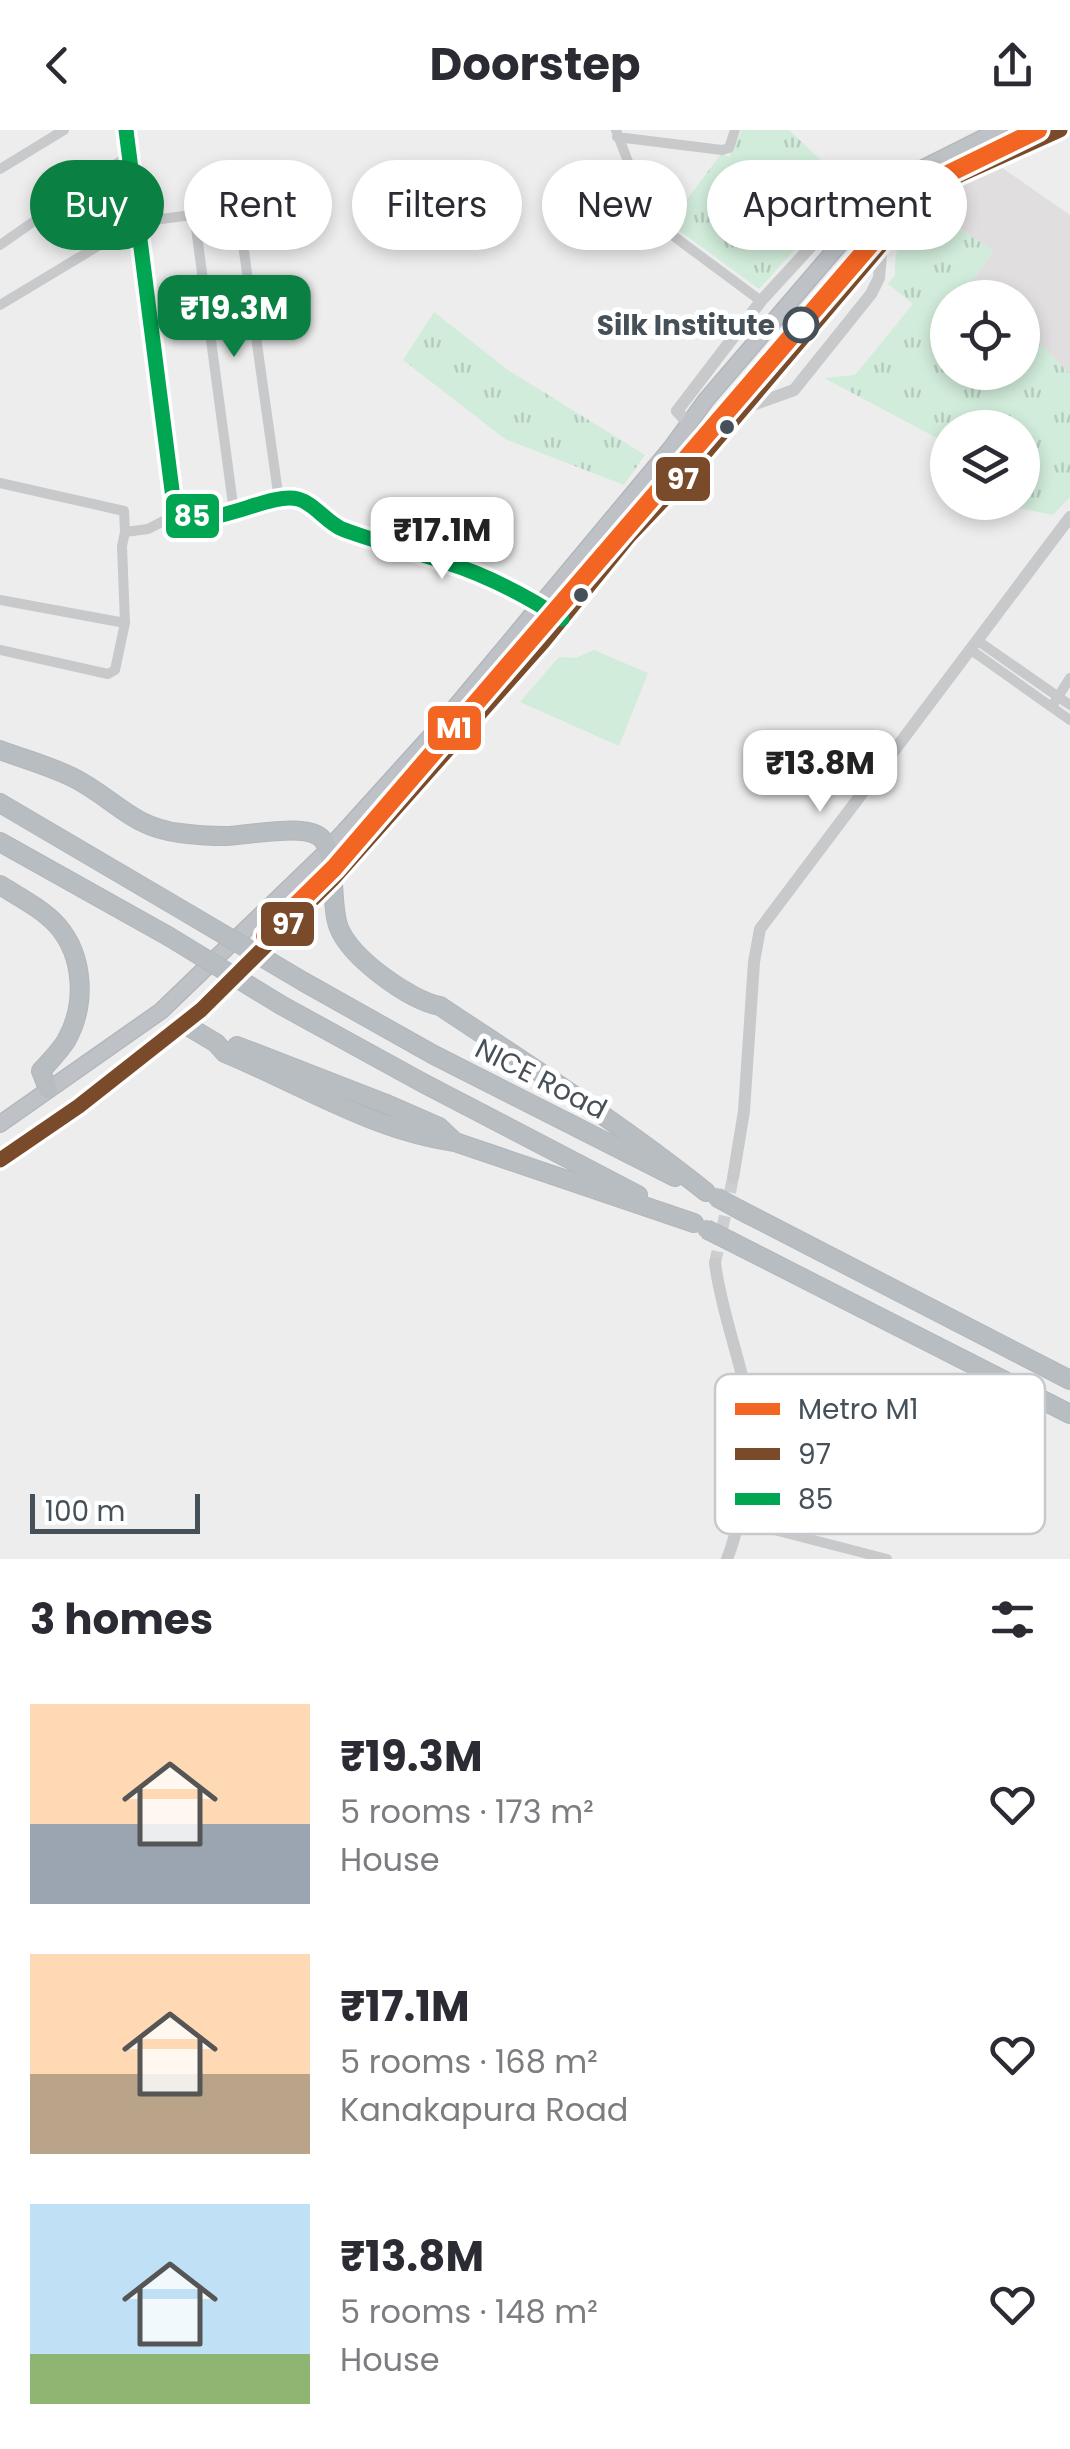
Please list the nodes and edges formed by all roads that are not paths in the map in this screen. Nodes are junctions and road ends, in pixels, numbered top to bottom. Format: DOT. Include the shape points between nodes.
graph roads {
  1 [pos="64,130"];
  2 [pos="126,130"];
  3 [pos="736,130"];
  4 [pos="999,130"];
  5 [pos="1060,130"];
  6 [pos="617,134"];
  7 [pos="130,155"];
  8 [pos="131,160"];
  9 [pos="938,160"];
  10 [pos="0,170"];
  11 [pos="967,174"];
  12 [pos="0,246"];
  13 [pos="92,250"];
  14 [pos="142,250"];
  15 [pos="199,250"];
  16 [pos="245,250"];
  17 [pos="808,250"];
  18 [pos="835,250"];
  19 [pos="876,250"];
  20 [pos="881,250"];
  21 [pos="762,302"];
  22 [pos="0,306"];
  23 [pos="740,413"];
  24 [pos="688,424"];
  25 [pos="0,483"];
  26 [pos="279,500"];
  27 [pos="234,512"];
  28 [pos="179,513"];
  29 [pos="1070,517"];
  30 [pos="125,532"];
  31 [pos="0,600"];
  32 [pos="539,604"];
  33 [pos="562,619"];
  34 [pos="125,624"];
  35 [pos="974,646"];
  36 [pos="0,650"];
  37 [pos="1070,678"];
  38 [pos="1055,702"];
  39 [pos="1070,706"];
  40 [pos="1070,720"];
  41 [pos="0,750"];
  42 [pos="0,803"];
  43 [pos="0,842"];
  44 [pos="330,848"];
  45 [pos="332,880"];
  46 [pos="0,885"];
  47 [pos="184,1024"];
  48 [pos="48,1090"];
  49 [pos="0,1124"];
  50 [pos="0,1160"];
  51 [pos="733,1178"];
  52 [pos="711,1195"];
  53 [pos="700,1226"];
  54 [pos="715,1263"];
  55 [pos="741,1374"];
  56 [pos="991,1374"];
  57 [pos="1070,1380"];
  58 [pos="1045,1401"];
  59 [pos="1070,1414"];
  60 [pos="733,1534"];
  61 [pos="790,1534"];
  62 [pos="727,1559"];
  63 [pos="887,1559"];
  1 -- 10 [label="street"];
  2 -- 7 [label="street"];
  3 -- 6 [label="street" via="722,150"];
  4 -- 9 [label="highway"];
  5 -- 11 [label="highway"];
  6 -- 21 [label="street" via="641,196 664,229"];
  7 -- 8 [label="street"];
  7 -- 12 [label="street"];
  13 -- 22 [label="street"];
  14 -- 28 [label="street"];
  15 -- 27 [label="street"];
  16 -- 26 [label="street"];
  17 -- 21 [label="street"];
  18 -- 24 [label="highway"];
  19 -- 23 [label="highway"];
  20 -- 23 [label="street" via="871,294 794,390"];
  21 -- 24 [label="street" via="677,411"];
  23 -- 33 [label="highway"];
  24 -- 32 [label="highway"];
  25 -- 30 [label="street" via="124,511"];
  26 -- 27 [label="street"];
  26 -- 32 [label="street" via="299,499 338,527 449,563"];
  27 -- 28 [label="street"];
  28 -- 30 [label="street"];
  29 -- 35 [label="street"];
  30 -- 34 [label="street"];
  31 -- 34 [label="street"];
  32 -- 33 [label="street"];
  32 -- 44 [label="highway"];
  33 -- 45 [label="highway"];
  34 -- 36 [label="street" via="108,674"];
  35 -- 38 [label="street"];
  35 -- 51 [label="street" via="760,929"];
  37 -- 38 [label="street"];
  38 -- 39 [label="street"];
  38 -- 40 [label="street"];
  41 -- 44 [label="highway" via="76,778 136,822 221,836 303,830"];
  42 -- 52 [label="highway, NICE Road, bridge" via="434,1055"];
  43 -- 53 [label="highway, bridge" via="281,1005"];
  44 -- 45 [label="highway"];
  44 -- 48 [label="highway" via="162,1011"];
  45 -- 47 [label="highway"];
  45 -- 52 [label="highway" via="343,936 356,952 423,1002 440,1006 547,1075"];
  46 -- 48 [label="highway" via="59,928 78,970 74,1023 41,1071"];
  47 -- 50 [label="highway"];
  47 -- 53 [label="highway" via="225,1053 327,1101"];
  48 -- 49 [label="highway"];
  52 -- 57 [label="highway, NICE Road, bridge"];
  53 -- 56 [label="highway, bridge"];
  54 -- 55 [label="street"];
  58 -- 59 [label="highway, bridge"];
  60 -- 62 [label="street"];
  61 -- 63 [label="street"];
}
